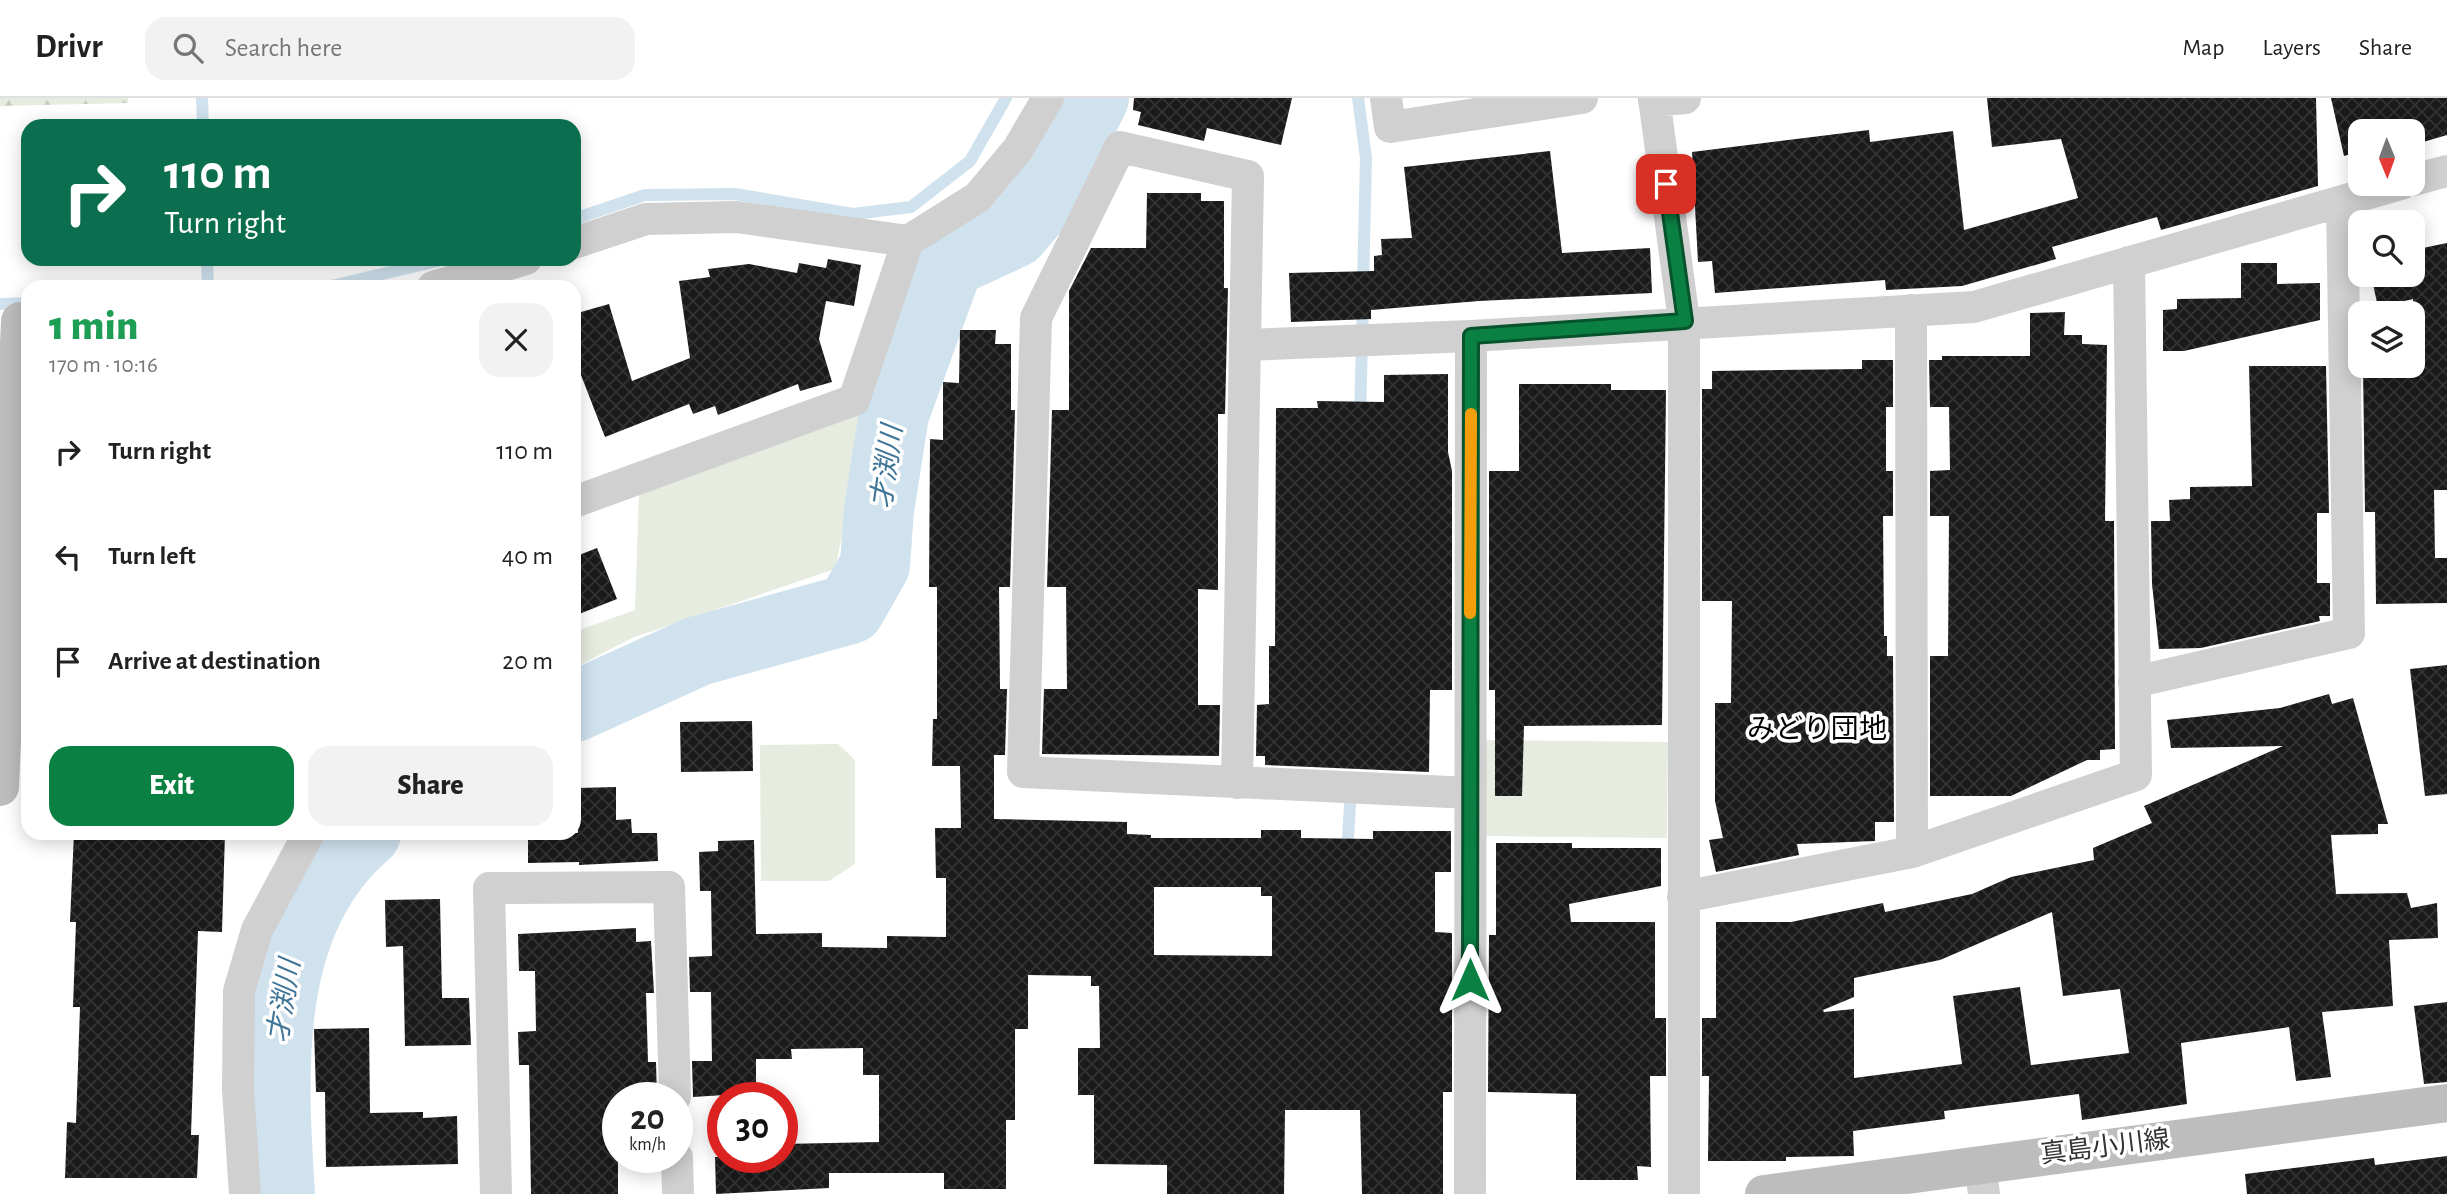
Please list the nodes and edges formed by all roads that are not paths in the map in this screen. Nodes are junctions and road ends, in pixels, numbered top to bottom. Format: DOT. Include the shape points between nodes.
graph roads {
  1 [pos="1048,98"];
  2 [pos="1386,98"];
  3 [pos="1582,98"];
  4 [pos="1664,99"];
  5 [pos="2447,171"];
  6 [pos="2426,177"];
  7 [pos="2360,196"];
  8 [pos="2342,201"];
  9 [pos="581,241"];
  10 [pos="908,241"];
  11 [pos="2129,262"];
  12 [pos="503,266"];
  13 [pos="456,280"];
  14 [pos="1911,310"];
  15 [pos="1685,321"];
  16 [pos="16,322"];
  17 [pos="1471,336"];
  18 [pos="1247,345"];
  19 [pos="581,499"];
  20 [pos="2134,682"];
  21 [pos="15,729"];
  22 [pos="1237,783"];
  23 [pos="0,787"];
  24 [pos="1470,793"];
  25 [pos="305,840"];
  26 [pos="1912,852"];
  27 [pos="1683,897"];
  28 [pos="675,1082"];
  29 [pos="2447,1103"];
  30 [pos="677,1173"];
  31 [pos="1982,1179"];
  32 [pos="245,1194"];
  33 [pos="496,1194"];
  34 [pos="678,1194"];
  35 [pos="1470,1194"];
  36 [pos="1684,1194"];
  37 [pos="1764,1194"];
  1 -- 10 [label="street" via="1018,149 978,197"];
  2 -- 3 [label="street" via="1390,127"];
  4 -- 15 [label="street"];
  5 -- 6 [label="street"];
  7 -- 8 [label="street"];
  8 -- 11 [label="street"];
  8 -- 20 [label="street" via="2349,633"];
  9 -- 10 [label="street" via="646,219 737,217"];
  10 -- 19 [label="street" via="854,400"];
  11 -- 14 [label="street" via="1974,307"];
  11 -- 20 [label="street"];
  12 -- 13 [label="street"];
  14 -- 15 [label="street"];
  14 -- 26 [label="street"];
  15 -- 17 [label="street"];
  15 -- 27 [label="street"];
  16 -- 21 [label="street"];
  17 -- 18 [label="street"];
  17 -- 24 [label="street"];
  18 -- 22 [label="street"];
  18 -- 22 [label="street" via="1248,176 1121,147 1036,318 1023,772"];
  20 -- 26 [label="street" via="2136,775"];
  21 -- 23 [label="street"];
  22 -- 24 [label="street"];
  24 -- 35 [label="street"];
  25 -- 32 [label="street" via="257,930 239,991 238,1090"];
  26 -- 27 [label="street"];
  27 -- 36 [label="street"];
  28 -- 33 [label="street" via="669,887 488,888"];
  29 -- 31 [label="street, 真島小川線"];
  30 -- 34 [label="street"];
  31 -- 37 [label="street, 真島小川線"];
}
